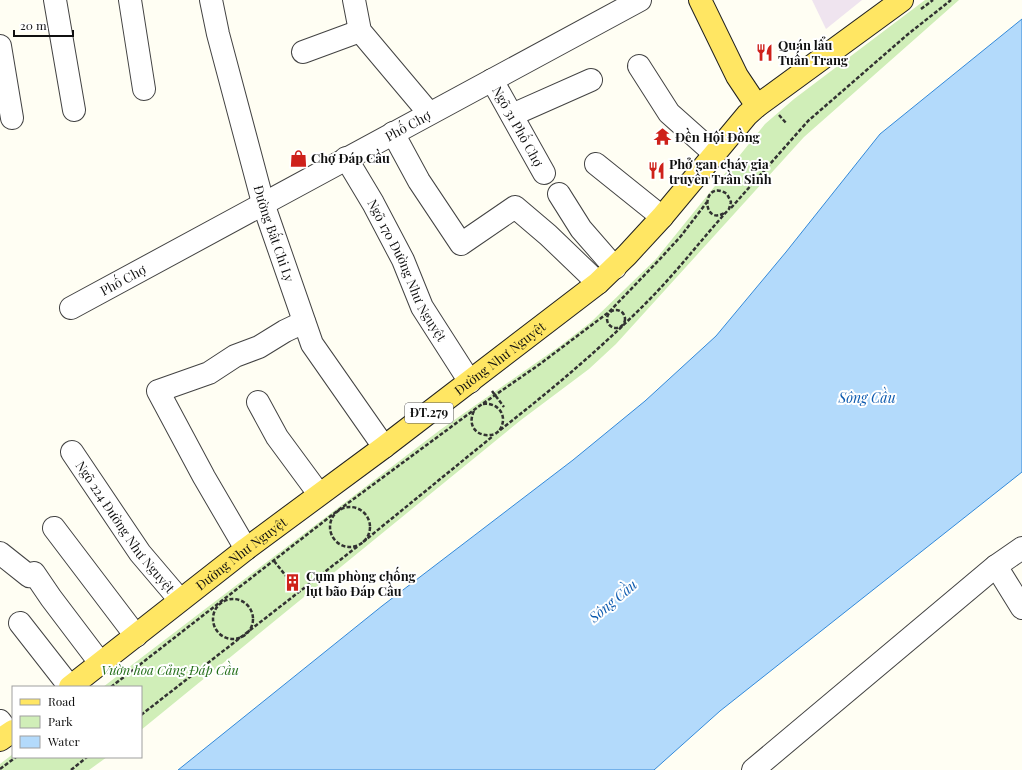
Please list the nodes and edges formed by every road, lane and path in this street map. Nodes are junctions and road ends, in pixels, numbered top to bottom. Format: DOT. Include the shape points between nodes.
graph roads {
  1 [pos="55,0"];
  2 [pos="130,0"];
  3 [pos="212,0"];
  4 [pos="354,0"];
  5 [pos="640,0"];
  6 [pos="700,0"];
  7 [pos="902,0"];
  8 [pos="951,0"];
  9 [pos="360,31"];
  10 [pos="0,46"];
  11 [pos="303,52"];
  12 [pos="639,66"];
  13 [pos="492,80"];
  14 [pos="591,80"];
  15 [pos="144,89"];
  16 [pos="766,109"];
  17 [pos="74,110"];
  18 [pos="429,113"];
  19 [pos="512,115"];
  20 [pos="12,118"];
  21 [pos="786,123"];
  22 [pos="393,132"];
  23 [pos="715,154"];
  24 [pos="346,158"];
  25 [pos="596,164"];
  26 [pos="544,173"];
  27 [pos="559,194"];
  28 [pos="707,202"];
  29 [pos="263,203"];
  30 [pos="729,209"];
  31 [pos="726,212"];
  32 [pos="662,217"];
  33 [pos="615,268"];
  34 [pos="598,283"];
  35 [pos="71,308"];
  36 [pos="609,312"];
  37 [pos="304,322"];
  38 [pos="623,324"];
  39 [pos="470,382"];
  40 [pos="492,391"];
  41 [pos="496,395"];
  42 [pos="258,402"];
  43 [pos="478,407"];
  44 [pos="504,408"];
  45 [pos="499,431"];
  46 [pos="495,434"];
  47 [pos="384,447"];
  48 [pos="72,452"];
  49 [pos="319,494"];
  50 [pos="336,512"];
  51 [pos="54,528"];
  52 [pos="363,542"];
  53 [pos="358,546"];
  54 [pos="1022,548"];
  55 [pos="246,549"];
  56 [pos="0,554"];
  57 [pos="274,561"];
  58 [pos="996,566"];
  59 [pos="286,576"];
  60 [pos="180,600"];
  61 [pos="219,603"];
  62 [pos="1022,608"];
  63 [pos="20,623"];
  64 [pos="246,634"];
  65 [pos="136,636"];
  66 [pos="101,664"];
  67 [pos="69,686"];
  68 [pos="71,686"];
  69 [pos="112,686"];
  70 [pos="142,714"];
  71 [pos="15,758"];
  72 [pos="86,758"];
  73 [pos="0,769"];
  74 [pos="71,770"];
  75 [pos="753,770"];
  1 -- 17 [label="street"];
  2 -- 15 [label="street"];
  3 -- 29 [label="street, Đường Bất Chi Ly" via="218,34"];
  4 -- 9 [label="street"];
  5 -- 13 [label="street, Phố Chợ"];
  6 -- 16 [label="main road" via="738,76"];
  7 -- 16 [label="main road, Đường Như Nguyệt / ĐT.279"];
  8 -- 30 [label="path" via="808,121"];
  9 -- 11 [label="street"];
  9 -- 18 [label="street"];
  10 -- 20 [label="street"];
  12 -- 23 [label="street" via="669,113"];
  13 -- 18 [label="street, Phố Chợ"];
  13 -- 19 [label="street, Ngõ 31 Phố Chợ"];
  14 -- 19 [label="street"];
  16 -- 21 [label="path"];
  16 -- 23 [label="main road, Đường Như Nguyệt / ĐT.279" via="738,125"];
  18 -- 22 [label="street, Phố Chợ"];
  19 -- 26 [label="street, Ngõ 31 Phố Chợ"];
  22 -- 24 [label="street, Phố Chợ"];
  22 -- 34 [label="street" via="419,181 460,244 515,207"];
  23 -- 32 [label="main road, Đường Như Nguyệt / ĐT.279"];
  24 -- 29 [label="street, Phố Chợ"];
  24 -- 39 [label="street, Ngõ 170 Đường Như Nguyệt" via="403,260 422,307"];
  25 -- 32 [label="street"];
  27 -- 33 [label="street" via="581,229"];
  28 -- 30 [label="path" via="712,193 724,192 730,198"];
  28 -- 31 [label="path" via="707,208 712,213 720,215"];
  28 -- 36 [label="path" via="676,240"];
  29 -- 35 [label="street, Phố Chợ"];
  29 -- 37 [label="street, Đường Bất Chi Ly"];
  30 -- 31 [label="path"];
  31 -- 38 [label="path" via="647,302"];
  32 -- 33 [label="main road, Đường Như Nguyệt / ĐT.279"];
  33 -- 34 [label="main road, Đường Như Nguyệt / ĐT.279"];
  34 -- 39 [label="main road, Đường Như Nguyệt / ĐT.279"];
  36 -- 38 [label="path" via="615,309 621,311 625,316"];
  36 -- 38 [label="path" via="606,317 609,326 618,328"];
  36 -- 41 [label="path"];
  37 -- 47 [label="street, Đường Bất Chi Ly" via="312,344"];
  37 -- 55 [label="street" via="259,347 235,356 209,373 158,391"];
  38 -- 45 [label="path" via="598,350"];
  39 -- 47 [label="main road, Đường Như Nguyệt / ĐT.279"];
  40 -- 41 [label="path"];
  41 -- 43 [label="path"];
  41 -- 44 [label="path"];
  42 -- 49 [label="street" via="277,437"];
  43 -- 45 [label="path" via="488,404 501,411 503,421"];
  43 -- 46 [label="path" via="471,421 475,430 485,436"];
  43 -- 50 [label="path"];
  45 -- 46 [label="path"];
  46 -- 52 [label="path"];
  47 -- 49 [label="main road, Đường Như Nguyệt / ĐT.279"];
  48 -- 60 [label="street, Ngõ 224 Đường Như Nguyệt" via="140,553"];
  49 -- 55 [label="main road, Đường Như Nguyệt / ĐT.279"];
  50 -- 52 [label="path" via="342,508 355,507 366,515 370,527"];
  50 -- 53 [label="path" via="330,524 332,536 341,546"];
  50 -- 57 [label="path"];
  51 -- 65 [label="street"];
  52 -- 53 [label="path"];
  53 -- 64 [label="path"];
  54 -- 58 [label="street"];
  55 -- 60 [label="main road, Đường Như Nguyệt / ĐT.279"];
  56 -- 66 [label="street" via="29,576 34,573"];
  57 -- 59 [label="path"];
  57 -- 61 [label="path"];
  58 -- 62 [label="street"];
  58 -- 75 [label="street"];
  60 -- 65 [label="main road, Đường Như Nguyệt / ĐT.279"];
  61 -- 64 [label="path" via="232,598 244,602 249,607 253,618 250,630"];
  61 -- 64 [label="path" via="213,615 214,628 224,637 236,639"];
  61 -- 69 [label="path"];
  63 -- 67 [label="street"];
  64 -- 70 [label="path"];
  65 -- 66 [label="main road, Đường Như Nguyệt / ĐT.279"];
  66 -- 68 [label="main road, Đường Như Nguyệt / ĐT.279"];
  71 -- 73 [label="path"];
  72 -- 74 [label="path"];
}
